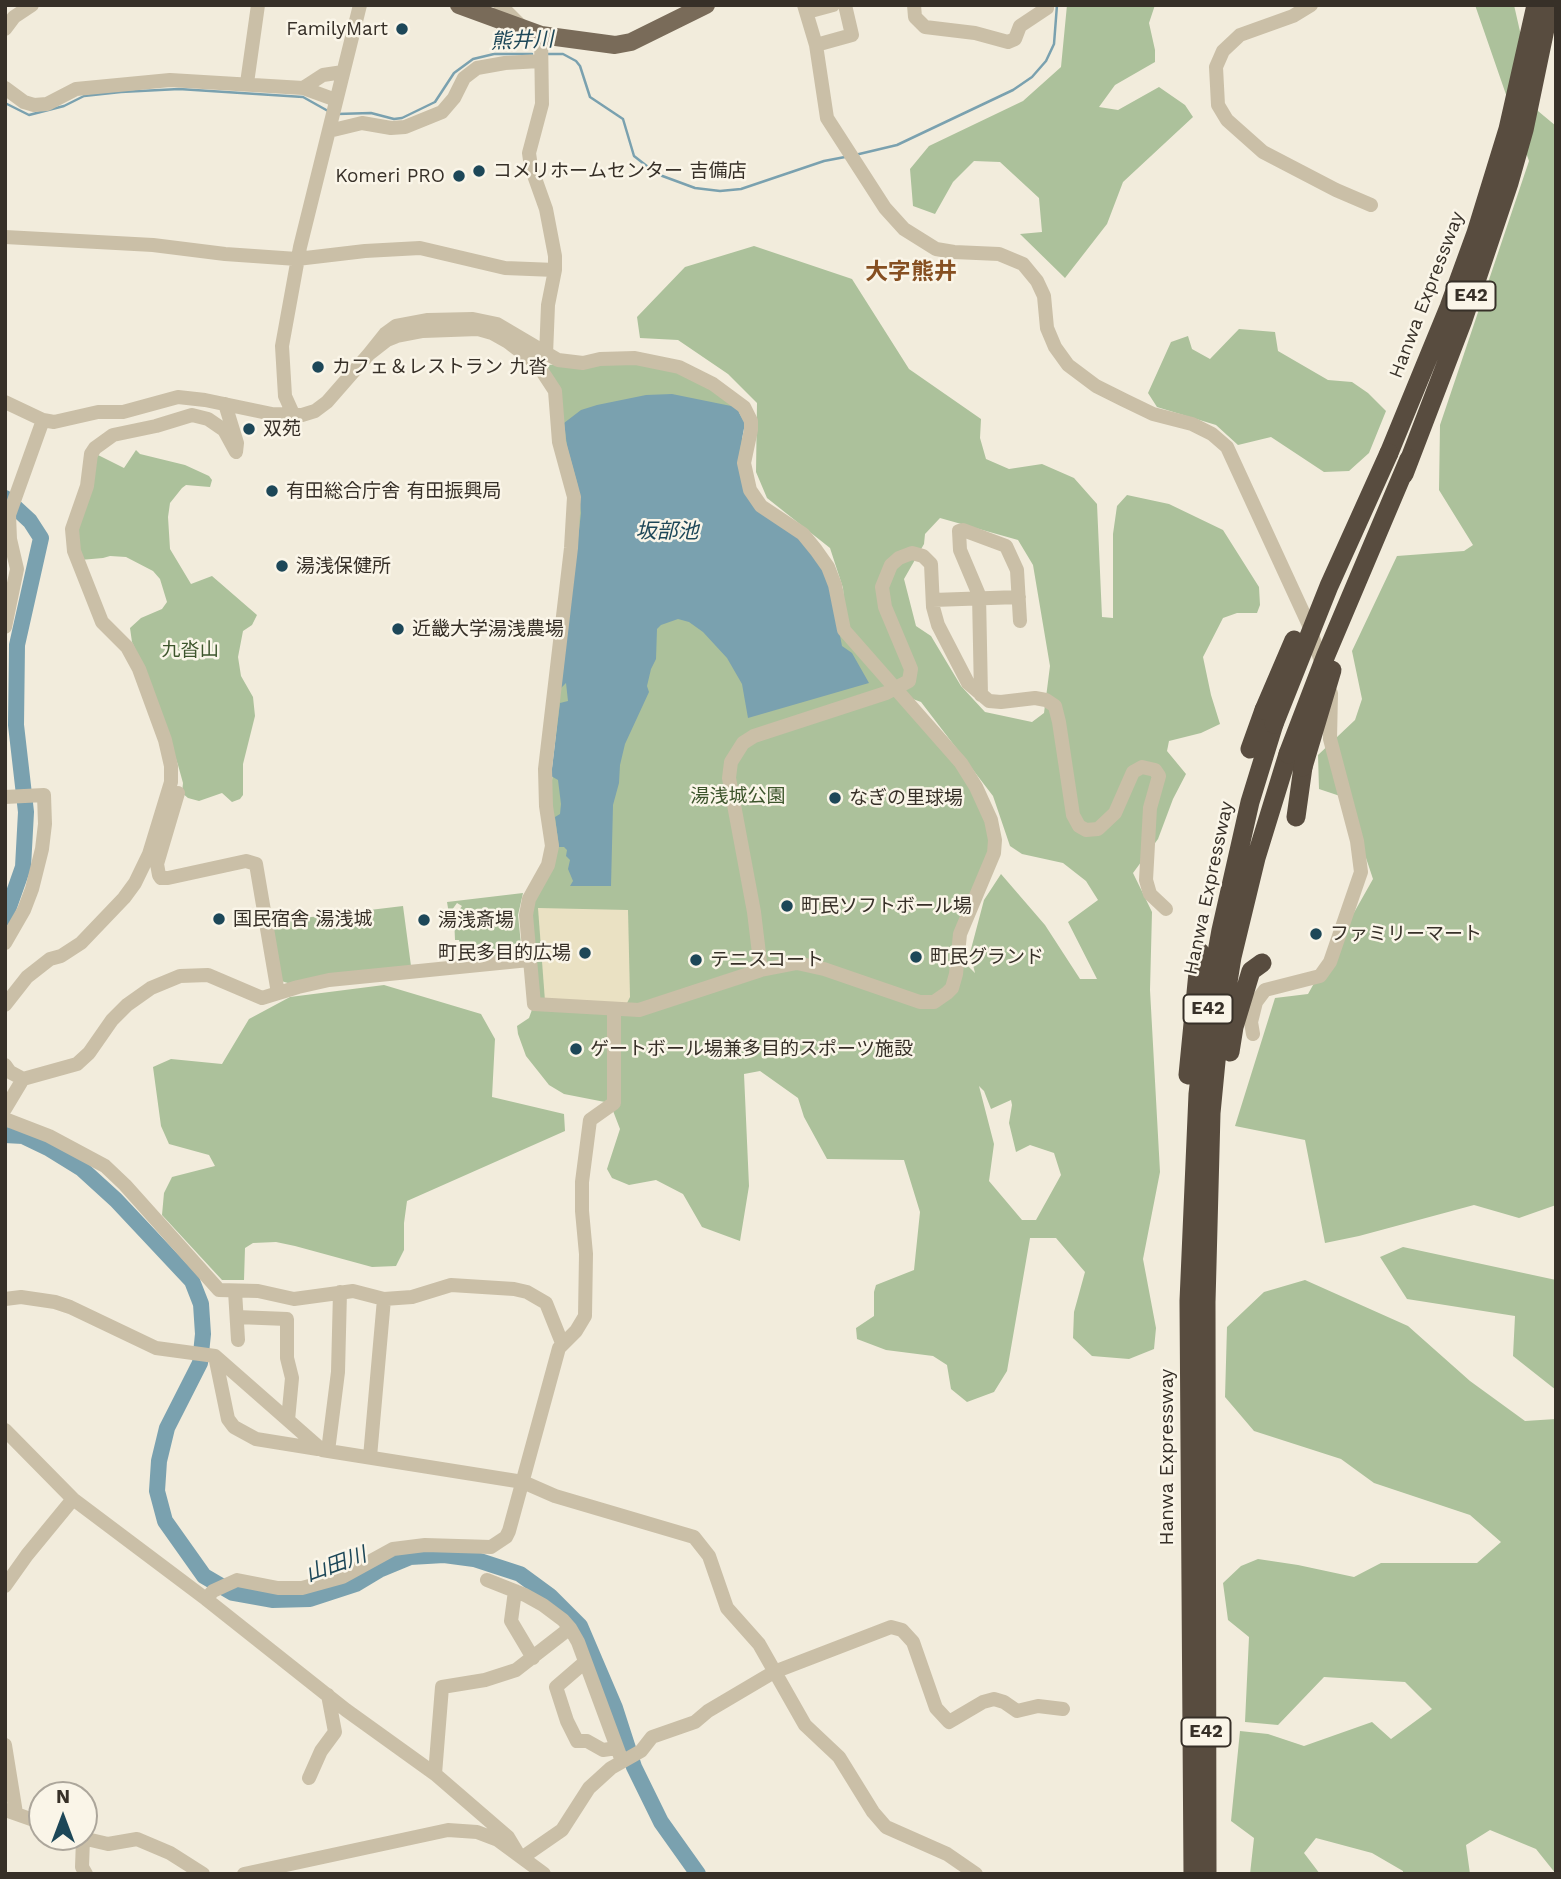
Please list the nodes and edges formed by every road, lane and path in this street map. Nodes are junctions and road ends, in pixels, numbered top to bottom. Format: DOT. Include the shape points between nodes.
graph roads {
  1 [pos="33,5"];
  2 [pos="258,5"];
  3 [pos="360,5"];
  4 [pos="458,5"];
  5 [pos="500,5"];
  6 [pos="706,5"];
  7 [pos="833,5"];
  8 [pos="845,5"];
  9 [pos="914,5"];
  10 [pos="1047,5"];
  11 [pos="1311,5"];
  12 [pos="1536,5"];
  13 [pos="1550,5"];
  14 [pos="805,9"];
  15 [pos="5,29"];
  16 [pos="532,32"];
  17 [pos="816,44"];
  18 [pos="540,61"];
  19 [pos="343,72"];
  20 [pos="247,83"];
  21 [pos="5,88"];
  22 [pos="303,88"];
  23 [pos="336,103"];
  24 [pos="330,126"];
  25 [pos="1516,130"];
  26 [pos="1371,205"];
  27 [pos="5,237"];
  28 [pos="297,259"];
  29 [pos="555,270"];
  30 [pos="369,354"];
  31 [pos="546,355"];
  32 [pos="5,402"];
  33 [pos="225,404"];
  34 [pos="294,416"];
  35 [pos="43,419"];
  36 [pos="7,513"];
  37 [pos="1018,597"];
  38 [pos="979,598"];
  39 [pos="933,600"];
  40 [pos="1020,621"];
  41 [pos="5,627"];
  42 [pos="896,689"];
  43 [pos="981,695"];
  44 [pos="1269,717"];
  45 [pos="1250,749"];
  46 [pos="169,757"];
  47 [pos="1295,761"];
  48 [pos="8,797"];
  49 [pos="1296,817"];
  50 [pos="1166,909"];
  51 [pos="5,943"];
  52 [pos="1200,952"];
  53 [pos="529,960"];
  54 [pos="1262,963"];
  55 [pos="761,970"];
  56 [pos="278,993"];
  57 [pos="6,998"];
  58 [pos="614,1010"];
  59 [pos="1253,1034"];
  60 [pos="5,1065"];
  61 [pos="23,1079"];
  62 [pos="5,1109"];
  63 [pos="5,1119"];
  64 [pos="1191,1223"];
  65 [pos="1206,1242"];
  66 [pos="235,1291"];
  67 [pos="340,1292"];
  68 [pos="5,1299"];
  69 [pos="384,1299"];
  70 [pos="1197,1301"];
  71 [pos="237,1317"];
  72 [pos="238,1340"];
  73 [pos="562,1343"];
  74 [pos="214,1356"];
  75 [pos="288,1420"];
  76 [pos="5,1430"];
  77 [pos="325,1450"];
  78 [pos="370,1457"];
  79 [pos="523,1482"];
  80 [pos="73,1500"];
  81 [pos="487,1580"];
  82 [pos="5,1586"];
  83 [pos="516,1591"];
  84 [pos="206,1599"];
  85 [pos="570,1628"];
  86 [pos="533,1658"];
  87 [pos="585,1662"];
  88 [pos="774,1672"];
  89 [pos="328,1695"];
  90 [pos="1063,1709"];
  91 [pos="5,1745"];
  92 [pos="621,1756"];
  93 [pos="435,1774"];
  94 [pos="309,1778"];
  95 [pos="1198,1789"];
  96 [pos="10,1811"];
  97 [pos="28,1818"];
  98 [pos="98,1842"];
  99 [pos="81,1851"];
  100 [pos="520,1854"];
  101 [pos="86,1874"];
  102 [pos="204,1874"];
  103 [pos="244,1874"];
  104 [pos="544,1874"];
  105 [pos="975,1874"];
  106 [pos="1191,1874"];
  107 [pos="1209,1874"];
  1 -- 15 [label="street"];
  2 -- 20 [label="street"];
  3 -- 19 [label="street"];
  4 -- 16 [label="main road"];
  5 -- 16 [label="street"];
  6 -- 16 [label="main road" via="631,42 615,45"];
  7 -- 14 [label="street"];
  8 -- 17 [label="street" via="852,35"];
  9 -- 10 [label="street" via="915,17 925,27 1008,42"];
  11 -- 26 [label="street" via="1240,35 1223,51 1216,67 1218,105 1227,120 1263,152"];
  12 -- 25 [label="highway, Hanwa Expressway / E42"];
  13 -- 25 [label="highway, Hanwa Expressway / E42"];
  14 -- 17 [label="street"];
  16 -- 18 [label="street"];
  17 -- 59 [label="street" via="827,118 885,208 904,229 936,249 999,254 1023,264 1044,296 1047,328 1068,365 1096,386 1153,414 1192,424 1227,447 1308,623 1332,698 1330,739 1361,872 1330,962 1320,976 1265,990 1256,1002"];
  18 -- 24 [label="street" via="477,68 464,78 442,112 405,127 362,122"];
  18 -- 29 [label="street" via="542,104 529,153 550,226"];
  19 -- 22 [label="street" via="323,75"];
  19 -- 23 [label="street"];
  20 -- 21 [label="street" via="170,80 102,86 76,89 38,106 23,102"];
  20 -- 22 [label="street"];
  22 -- 23 [label="street"];
  23 -- 24 [label="street"];
  24 -- 28 [label="street"];
  25 -- 44 [label="highway, Hanwa Expressway / E42, bridge" via="1389,453"];
  25 -- 47 [label="highway, Hanwa Expressway / E42, bridge" via="1509,183 1463,320"];
  27 -- 28 [label="street"];
  28 -- 29 [label="street" via="420,248 505,268"];
  28 -- 34 [label="street" via="282,346 285,396"];
  29 -- 31 [label="street"];
  30 -- 31 [label="street" via="396,326 473,319 497,324"];
  30 -- 34 [label="street" via="327,402 315,411"];
  30 -- 53 [label="street" via="387,340 410,332 478,329 508,342 538,365 555,391 559,442 575,509 545,769 552,846 548,865 527,907"];
  31 -- 42 [label="street" via="571,362 618,358 663,363 693,373 744,407 751,421 744,463 750,490 761,506 803,534 816,550 832,578 844,630"];
  32 -- 35 [label="street"];
  33 -- 34 [label="street"];
  33 -- 35 [label="street" via="177,397 123,412 98,412 54,422"];
  33 -- 46 [label="street" via="236,452 224,430 192,415 106,439 91,454 87,486 72,528 77,560 102,622 133,656"];
  35 -- 36 [label="street"];
  36 -- 41 [label="street" via="18,569"];
  37 -- 38 [label="street"];
  37 -- 38 [label="street" via="1017,570 1006,547 961,530 960,551"];
  37 -- 40 [label="street"];
  38 -- 39 [label="street"];
  38 -- 43 [label="street"];
  39 -- 42 [label="street" via="932,568 927,558 912,553 894,561 884,580 884,602 912,672 909,681"];
  39 -- 43 [label="street" via="945,642 968,683"];
  42 -- 55 [label="street" via="754,736 733,756 730,778"];
  42 -- 55 [label="street" via="961,763 994,834 992,858 960,934 952,988 940,999 927,1002 806,964"];
  43 -- 50 [label="street" via="1000,702 1046,699 1055,706 1073,815 1086,830 1098,830 1115,813 1133,772 1142,767 1154,770 1159,776 1150,807 1146,880 1150,894"];
  44 -- 45 [label="highway"];
  44 -- 64 [label="highway, Hanwa Expressway / E42" via="1214,963 1198,1094"];
  46 -- 56 [label="street" via="178,787 157,864 159,876 168,878 246,861 256,864"];
  46 -- 57 [label="street" via="169,793 135,883 87,938 45,963"];
  47 -- 49 [label="highway"];
  47 -- 65 [label="highway, Hanwa Expressway / E42" via="1256,858 1227,981 1211,1113"];
  48 -- 51 [label="street" via="44,795 45,824 38,870 24,910"];
  52 -- 64 [label="highway" via="1188,1080"];
  53 -- 56 [label="street" via="329,980"];
  53 -- 58 [label="street" via="534,1004"];
  54 -- 65 [label="highway" via="1251,971 1234,1027"];
  55 -- 58 [label="street" via="646,1009"];
  56 -- 61 [label="street" via="257,998 201,974 167,981 127,1004 77,1064"];
  58 -- 73 [label="street" via="614,1103 590,1120 582,1182 585,1316"];
  60 -- 61 [label="street"];
  61 -- 62 [label="street"];
  63 -- 66 [label="street" via="49,1136 104,1166 211,1284 219,1290"];
  64 -- 70 [label="highway, Hanwa Expressway / E42"];
  65 -- 70 [label="highway, Hanwa Expressway / E42"];
  66 -- 67 [label="street" via="294,1299"];
  66 -- 71 [label="street"];
  67 -- 69 [label="street"];
  67 -- 77 [label="street" via="338,1372"];
  68 -- 74 [label="street" via="55,1302 156,1348"];
  69 -- 73 [label="street" via="412,1297 451,1285 527,1292 546,1303"];
  69 -- 78 [label="street"];
  70 -- 95 [label="highway, Hanwa Expressway / E42"];
  71 -- 72 [label="street"];
  71 -- 75 [label="street" via="286,1320 292,1378"];
  73 -- 79 [label="street"];
  74 -- 75 [label="street"];
  74 -- 77 [label="street" via="228,1419 234,1427 263,1441"];
  75 -- 77 [label="street"];
  76 -- 80 [label="street"];
  77 -- 78 [label="street"];
  78 -- 79 [label="street"];
  79 -- 84 [label="street" via="509,1531 496,1545 402,1547 324,1582 287,1589 237,1580"];
  79 -- 88 [label="street" via="555,1496 694,1537 709,1556 727,1608 752,1634"];
  80 -- 82 [label="street"];
  80 -- 84 [label="street"];
  81 -- 83 [label="street"];
  83 -- 85 [label="street" via="553,1611"];
  83 -- 86 [label="street" via="511,1621"];
  84 -- 89 [label="street"];
  85 -- 86 [label="street"];
  85 -- 87 [label="street"];
  86 -- 93 [label="street" via="503,1675 442,1686"];
  87 -- 92 [label="street"];
  87 -- 92 [label="street" via="556,1686 568,1721 577,1741"];
  88 -- 90 [label="street" via="896,1627 913,1643 936,1708 949,1722 994,1699 1017,1711 1038,1706"];
  88 -- 92 [label="street" via="695,1722 652,1737 641,1751"];
  88 -- 105 [label="street" via="805,1725 839,1756 886,1827 947,1854"];
  89 -- 93 [label="street"];
  89 -- 94 [label="street" via="335,1732"];
  91 -- 96 [label="street"];
  92 -- 100 [label="street" via="589,1788 562,1829"];
  93 -- 100 [label="street" via="508,1837"];
  95 -- 106 [label="highway"];
  95 -- 107 [label="highway"];
  96 -- 97 [label="street"];
  98 -- 102 [label="street" via="137,1839"];
  99 -- 101 [label="street"];
  100 -- 103 [label="street" via="487,1835 448,1830"];
  100 -- 104 [label="street"];
}
